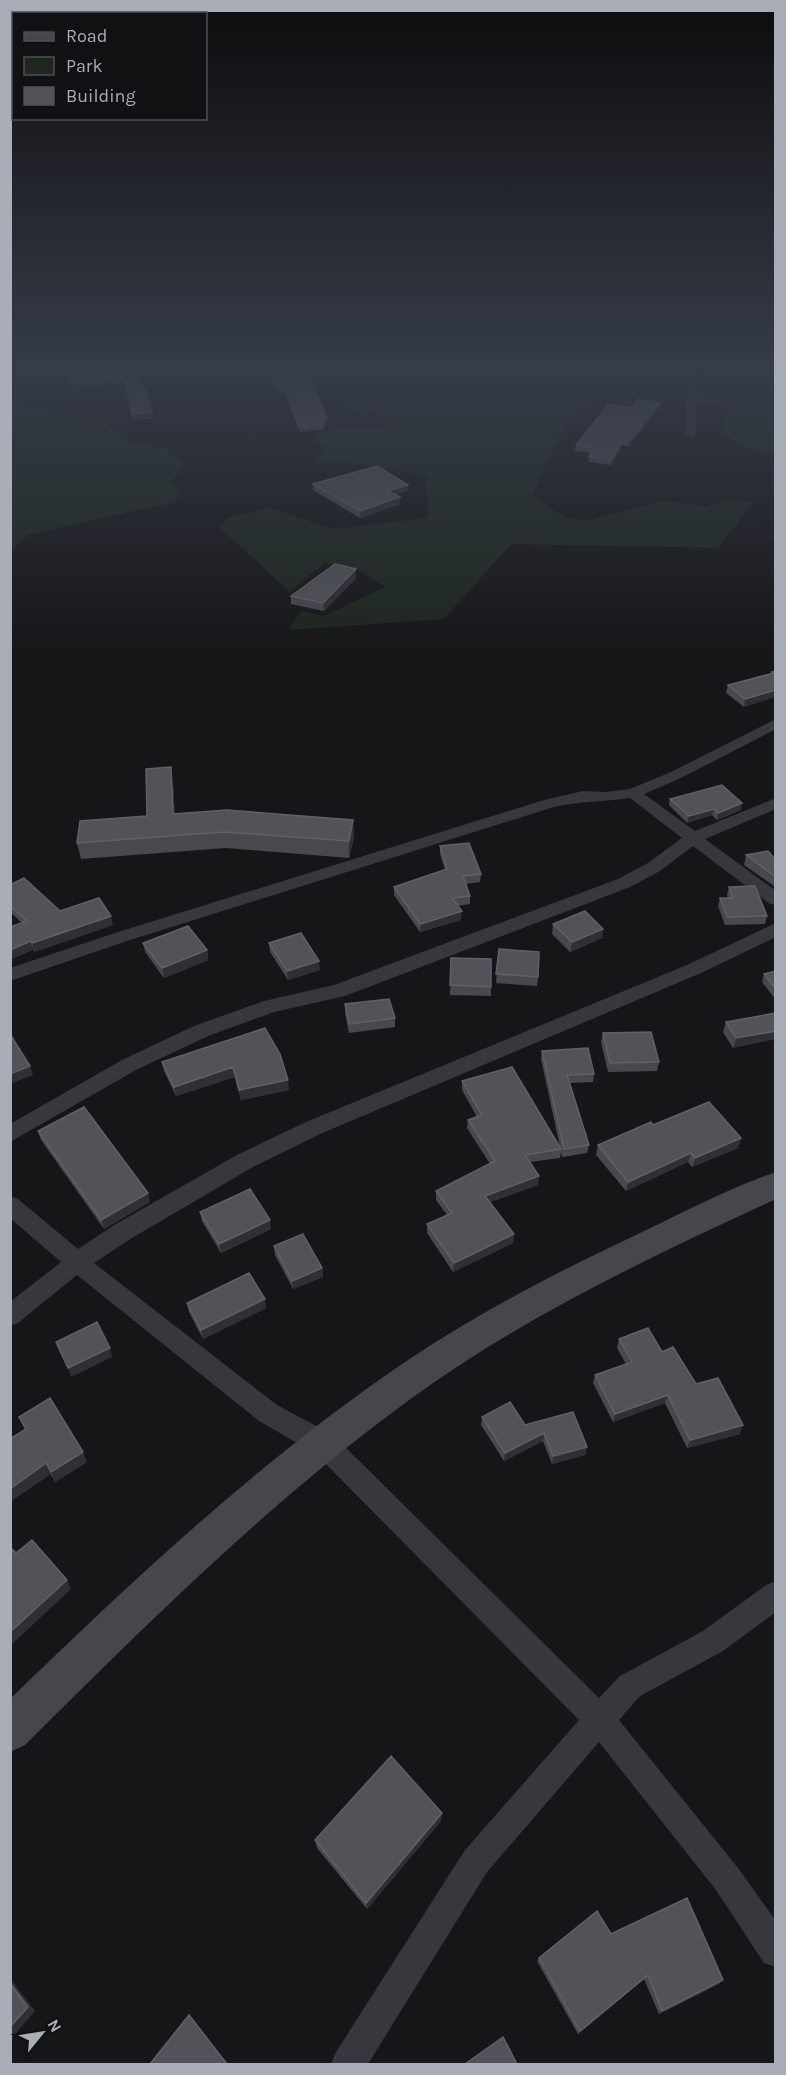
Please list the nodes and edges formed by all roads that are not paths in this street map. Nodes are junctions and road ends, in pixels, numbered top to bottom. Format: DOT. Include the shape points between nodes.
graph roads {
  1 [pos="776,723"];
  2 [pos="633,794"];
  3 [pos="776,803"];
  4 [pos="692,839"];
  5 [pos="776,900"];
  6 [pos="776,929"];
  7 [pos="10,975"];
  8 [pos="10,1134"];
  9 [pos="776,1185"];
  10 [pos="10,1205"];
  11 [pos="77,1262"];
  12 [pos="10,1316"];
  13 [pos="324,1444"];
  14 [pos="776,1595"];
  15 [pos="598,1719"];
  16 [pos="10,1730"];
  17 [pos="776,1950"];
  18 [pos="348,2064"];
  1 -- 2 [label="street"];
  2 -- 4 [label="street"];
  2 -- 7 [label="street" via="583,796 550,803"];
  3 -- 4 [label="street"];
  4 -- 5 [label="street"];
  4 -- 8 [label="street" via="624,883 338,992 271,1006 201,1031 129,1065"];
  6 -- 11 [label="street" via="694,969 313,1128 245,1161"];
  9 -- 13 [label="main road" via="675,1230 509,1317 380,1400"];
  10 -- 11 [label="street"];
  11 -- 12 [label="street"];
  11 -- 13 [label="street" via="268,1413"];
  13 -- 15 [label="street"];
  13 -- 16 [label="main road" via="248,1504"];
  14 -- 15 [label="street" via="713,1641 630,1686"];
  15 -- 17 [label="street" via="727,1879"];
  15 -- 18 [label="street" via="476,1861"];
}
